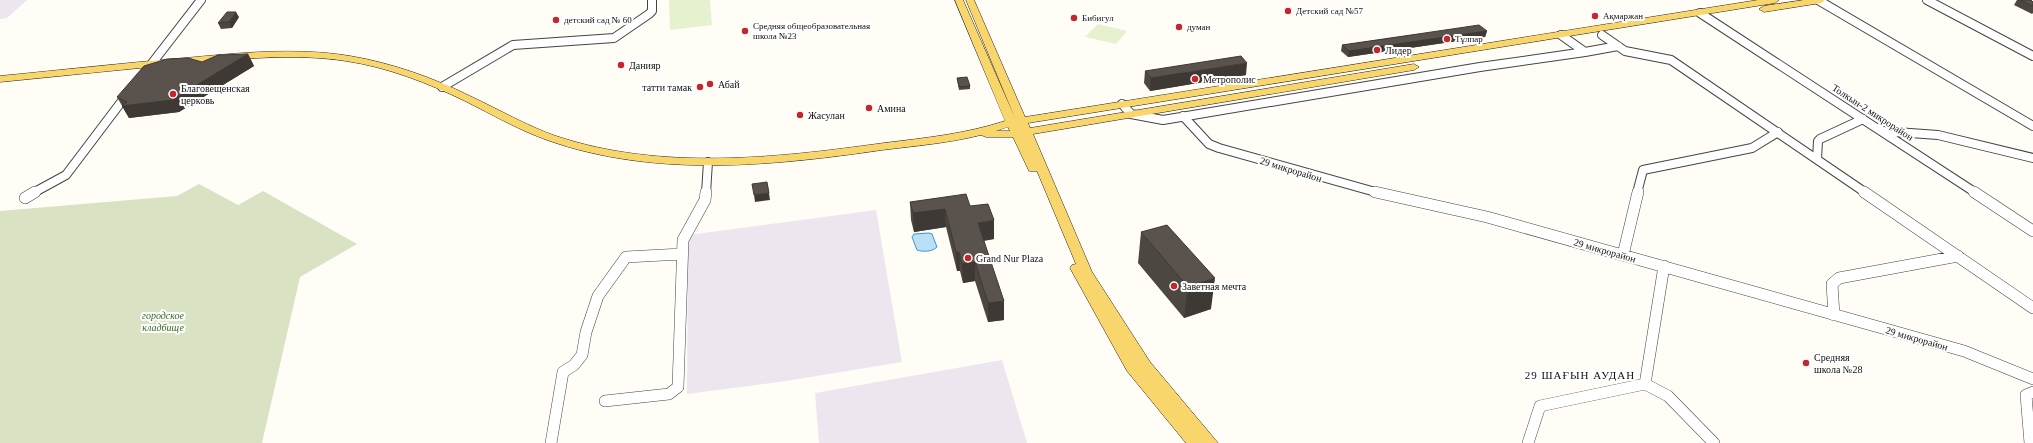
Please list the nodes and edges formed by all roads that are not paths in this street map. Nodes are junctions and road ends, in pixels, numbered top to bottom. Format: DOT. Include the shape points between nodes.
graph roads {
  1 [pos="200,0"];
  2 [pos="652,0"];
  3 [pos="959,0"];
  4 [pos="970,0"];
  5 [pos="1775,0"];
  6 [pos="1819,0"];
  7 [pos="1927,0"];
  8 [pos="1705,15"];
  9 [pos="1602,35"];
  10 [pos="1565,38"];
  11 [pos="1618,46"];
  12 [pos="1585,52"];
  13 [pos="2033,56"];
  14 [pos="153,63"];
  15 [pos="0,79"];
  16 [pos="442,87"];
  17 [pos="1122,104"];
  18 [pos="1131,114"];
  19 [pos="1183,116"];
  20 [pos="1863,119"];
  21 [pos="2033,126"];
  22 [pos="1019,127"];
  23 [pos="1882,131"];
  24 [pos="1778,132"];
  25 [pos="2033,158"];
  26 [pos="1818,159"];
  27 [pos="708,162"];
  28 [pos="25,198"];
  29 [pos="2033,231"];
  30 [pos="1071,248"];
  31 [pos="682,254"];
  32 [pos="1623,255"];
  33 [pos="1958,256"];
  34 [pos="1664,266"];
  35 [pos="2033,308"];
  36 [pos="1834,315"];
  37 [pos="2033,379"];
  38 [pos="1645,384"];
  39 [pos="2033,392"];
  40 [pos="605,401"];
  41 [pos="551,443"];
  42 [pos="1195,443"];
  43 [pos="1210,443"];
  44 [pos="1528,443"];
  45 [pos="1714,443"];
  46 [pos="2031,443"];
  1 -- 14 [label="street"];
  2 -- 16 [label="street" via="652,11 614,38 514,45"];
  3 -- 22 [label="main road" via="996,90"];
  4 -- 22 [label="main road"];
  5 -- 8 [label="main road"];
  6 -- 8 [label="main road"];
  6 -- 21 [label="street"];
  7 -- 13 [label="street"];
  8 -- 9 [label="main road"];
  8 -- 10 [label="main road"];
  8 -- 20 [label="street, Толкын-2 микрорайон"];
  9 -- 10 [label="main road"];
  9 -- 11 [label="street"];
  10 -- 12 [label="street"];
  10 -- 17 [label="main road"];
  10 -- 18 [label="main road"];
  11 -- 12 [label="street"];
  11 -- 24 [label="street" via="1625,51 1671,60"];
  12 -- 19 [label="street"];
  14 -- 15 [label="main road"];
  14 -- 16 [label="main road" via="286,54 322,55 395,70"];
  14 -- 28 [label="street" via="66,175"];
  16 -- 27 [label="main road" via="553,138 638,157"];
  17 -- 18 [label="street"];
  17 -- 22 [label="main road"];
  18 -- 19 [label="street" via="1164,120"];
  18 -- 22 [label="main road"];
  19 -- 32 [label="street, 29 микрорайон" via="1210,144 1219,148 1384,195 1487,217"];
  20 -- 23 [label="street, Толкын-2 микрорайон"];
  20 -- 26 [label="street" via="1820,139"];
  22 -- 27 [label="main road" via="806,157"];
  22 -- 30 [label="main road"];
  23 -- 25 [label="street" via="1938,135"];
  23 -- 29 [label="street, Толкын-2 микрорайон"];
  24 -- 26 [label="street"];
  24 -- 32 [label="street" via="1752,148 1644,170"];
  26 -- 33 [label="street"];
  27 -- 31 [label="street" via="705,200 683,240"];
  30 -- 42 [label="main road" via="1082,281 1132,367"];
  30 -- 43 [label="main road" via="1145,366"];
  31 -- 40 [label="street" via="678,388 669,394"];
  31 -- 41 [label="street" via="626,257 598,296 582,354 574,365 563,372"];
  32 -- 34 [label="street, 29 микрорайон"];
  33 -- 35 [label="street"];
  33 -- 36 [label="street" via="1838,278 1832,284"];
  34 -- 36 [label="street, 29 микрорайон"];
  34 -- 38 [label="street"];
  36 -- 37 [label="street, 29 микрорайон" via="1964,351"];
  38 -- 44 [label="street" via="1540,406"];
  38 -- 45 [label="street" via="1668,396"];
  39 -- 46 [label="street" via="2026,395"];
}
